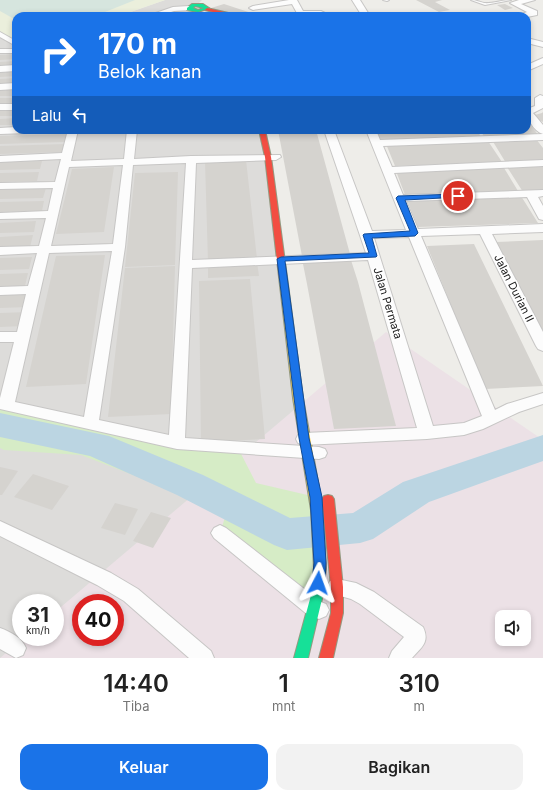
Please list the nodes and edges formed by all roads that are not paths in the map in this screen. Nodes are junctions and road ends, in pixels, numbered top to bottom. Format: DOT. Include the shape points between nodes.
graph roads {
  1 [pos="356,0"];
  2 [pos="473,0"];
  3 [pos="509,0"];
  4 [pos="530,0"];
  5 [pos="294,1"];
  6 [pos="199,7"];
  7 [pos="253,8"];
  8 [pos="164,12"];
  9 [pos="186,12"];
  10 [pos="215,12"];
  11 [pos="219,12"];
  12 [pos="299,12"];
  13 [pos="364,12"];
  14 [pos="531,14"];
  15 [pos="0,34"];
  16 [pos="531,41"];
  17 [pos="12,42"];
  18 [pos="543,45"];
  19 [pos="12,51"];
  20 [pos="0,52"];
  21 [pos="12,68"];
  22 [pos="0,69"];
  23 [pos="12,86"];
  24 [pos="0,87"];
  25 [pos="539,97"];
  26 [pos="0,107"];
  27 [pos="12,107"];
  28 [pos="531,110"];
  29 [pos="531,117"];
  30 [pos="0,131"];
  31 [pos="12,131"];
  32 [pos="543,131"];
  33 [pos="71,134"];
  34 [pos="132,134"];
  35 [pos="263,134"];
  36 [pos="270,134"];
  37 [pos="330,134"];
  38 [pos="374,134"];
  39 [pos="543,137"];
  40 [pos="378,143"];
  41 [pos="272,157"];
  42 [pos="0,159"];
  43 [pos="191,159"];
  44 [pos="65,160"];
  45 [pos="128,162"];
  46 [pos="543,163"];
  47 [pos="389,170"];
  48 [pos="59,185"];
  49 [pos="0,186"];
  50 [pos="530,193"];
  51 [pos="543,193"];
  52 [pos="400,198"];
  53 [pos="52,214"];
  54 [pos="0,216"];
  55 [pos="543,217"];
  56 [pos="543,228"];
  57 [pos="484,230"];
  58 [pos="415,233"];
  59 [pos="367,235"];
  60 [pos="119,247"];
  61 [pos="44,249"];
  62 [pos="0,251"];
  63 [pos="288,256"];
  64 [pos="373,256"];
  65 [pos="186,264"];
  66 [pos="34,290"];
  67 [pos="0,291"];
  68 [pos="0,337"];
  69 [pos="22,337"];
  70 [pos="543,346"];
  71 [pos="543,398"];
  72 [pos="3,405"];
  73 [pos="491,419"];
  74 [pos="91,423"];
  75 [pos="426,433"];
  76 [pos="177,443"];
  77 [pos="314,446"];
  78 [pos="327,493"];
  79 [pos="0,528"];
  80 [pos="220,533"];
  81 [pos="337,587"];
  82 [pos="315,609"];
  83 [pos="337,613"];
  84 [pos="204,658"];
  85 [pos="301,658"];
  86 [pos="326,658"];
  87 [pos="399,658"];
  1 -- 13 [label="street"];
  2 -- 3 [label="lane" via="486,4"];
  4 -- 14 [label="street" via="514,3 534,13"];
  5 -- 7 [label="street"];
  5 -- 12 [label="street"];
  6 -- 8 [label="street"];
  6 -- 9 [label="street"];
  6 -- 10 [label="street"];
  6 -- 11 [label="street"];
  15 -- 17 [label="street"];
  16 -- 18 [label="street"];
  19 -- 20 [label="street"];
  21 -- 22 [label="street"];
  23 -- 24 [label="street"];
  25 -- 28 [label="street" via="539,107"];
  26 -- 27 [label="street"];
  29 -- 32 [label="street"];
  30 -- 31 [label="street"];
  33 -- 44 [label="street"];
  34 -- 45 [label="street"];
  35 -- 41 [label="street"];
  36 -- 41 [label="street"];
  37 -- 59 [label="street, Jalan Permata"];
  38 -- 40 [label="street"];
  39 -- 40 [label="street"];
  40 -- 47 [label="street"];
  41 -- 43 [label="street"];
  41 -- 63 [label="street"];
  41 -- 63 [label="street"];
  42 -- 44 [label="street"];
  43 -- 45 [label="street"];
  43 -- 65 [label="street"];
  44 -- 45 [label="street"];
  44 -- 48 [label="street"];
  45 -- 60 [label="street"];
  46 -- 47 [label="street"];
  47 -- 52 [label="street"];
  48 -- 49 [label="street"];
  48 -- 53 [label="street"];
  50 -- 51 [label="street"];
  50 -- 52 [label="street"];
  50 -- 55 [label="street"];
  52 -- 58 [label="street"];
  53 -- 54 [label="street"];
  53 -- 61 [label="street"];
  56 -- 57 [label="street"];
  57 -- 58 [label="street"];
  57 -- 70 [label="street, Jalan Durian II"];
  58 -- 59 [label="street"];
  58 -- 73 [label="street"];
  59 -- 64 [label="street, Jalan Permata"];
  60 -- 61 [label="street"];
  60 -- 74 [label="street"];
  61 -- 62 [label="street"];
  61 -- 66 [label="street"];
  63 -- 64 [label="street"];
  63 -- 65 [label="street"];
  63 -- 77 [label="street"];
  64 -- 75 [label="street, Jalan Permata"];
  65 -- 76 [label="street"];
  66 -- 67 [label="street"];
  66 -- 69 [label="street"];
  68 -- 69 [label="street"];
  69 -- 72 [label="street"];
  71 -- 73 [label="street"];
  72 -- 74 [label="street"];
  73 -- 75 [label="street" via="477,426"];
  74 -- 76 [label="street"];
  75 -- 77 [label="street"];
  76 -- 77 [label="street"];
  77 -- 82 [label="street" via="320,563"];
  78 -- 81 [label="street"];
  79 -- 84 [label="street" via="131,595"];
  80 -- 82 [label="street"];
  81 -- 83 [label="street"];
  81 -- 87 [label="street" via="367,598 416,634 416,639"];
  82 -- 83 [label="street"];
  82 -- 85 [label="street"];
  83 -- 86 [label="street"];
}
